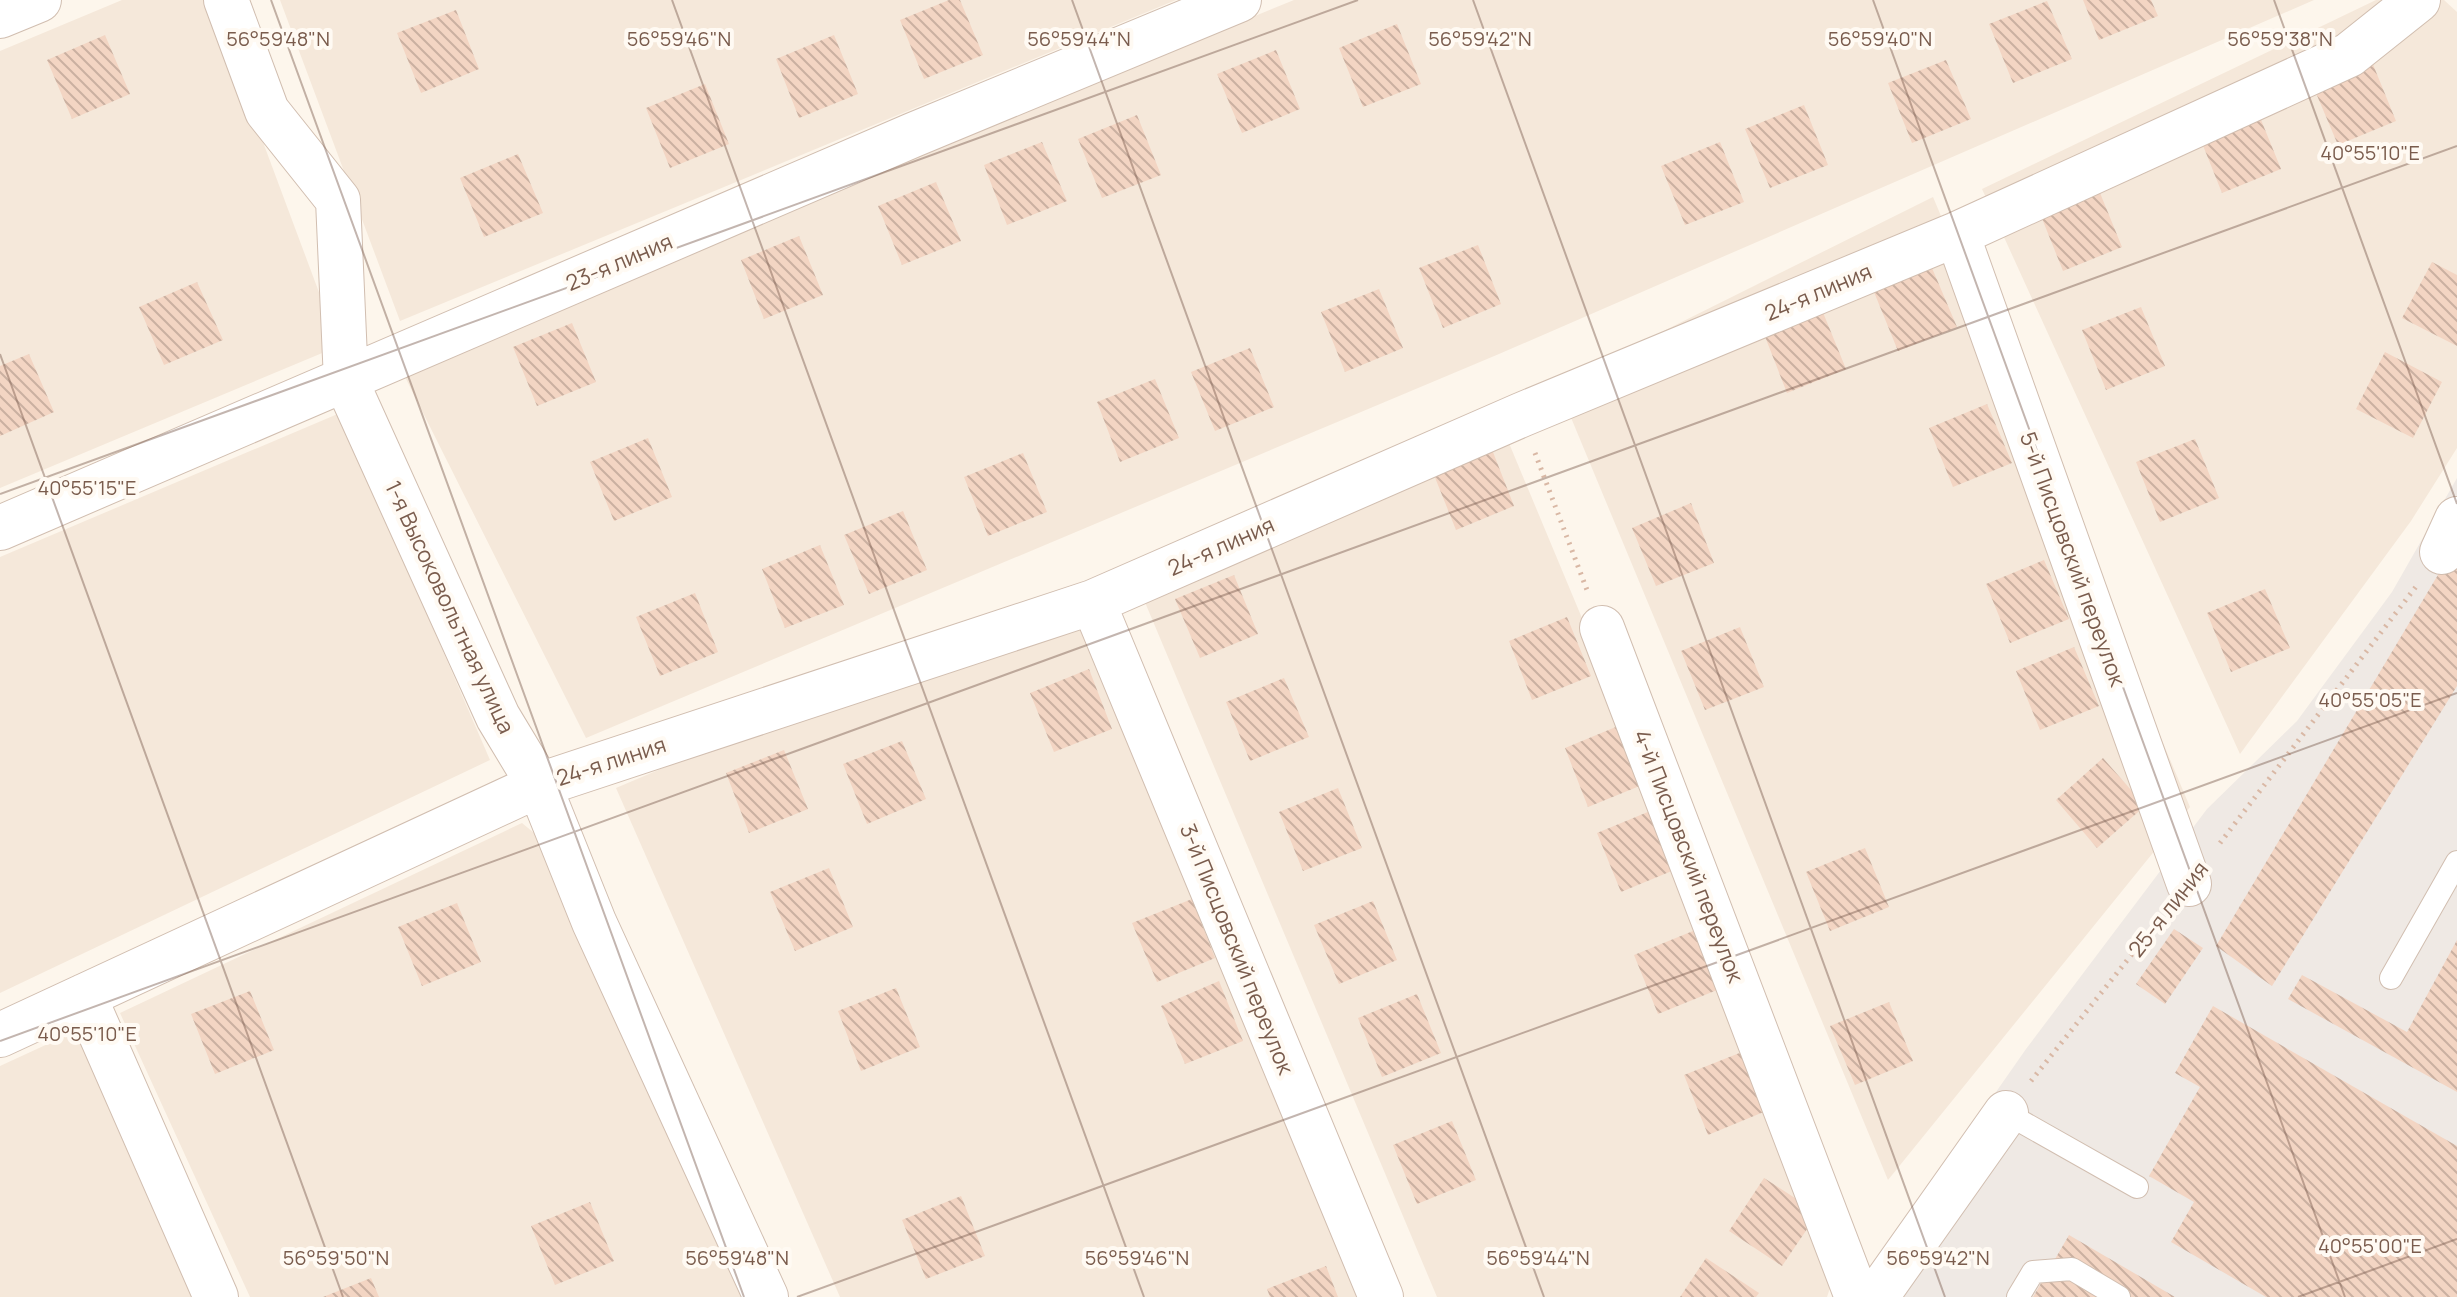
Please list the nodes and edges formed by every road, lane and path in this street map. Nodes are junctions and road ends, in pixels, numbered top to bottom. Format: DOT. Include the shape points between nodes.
graph roads {
  1 [pos="39,0"];
  2 [pos="226,0"];
  3 [pos="1239,0"];
  4 [pos="2418,0"];
  5 [pos="0,16"];
  6 [pos="1957,234"];
  7 [pos="346,381"];
  8 [pos="1521,415"];
  9 [pos="0,528"];
  10 [pos="2450,536"];
  11 [pos="1093,602"];
  12 [pos="1602,628"];
  13 [pos="539,785"];
  14 [pos="2457,862"];
  15 [pos="2179,896"];
  16 [pos="2391,978"];
  17 [pos="84,996"];
  18 [pos="0,1035"];
  19 [pos="2015,1101"];
  20 [pos="2137,1187"];
  21 [pos="216,1297"];
  22 [pos="766,1297"];
  23 [pos="1381,1297"];
  24 [pos="1857,1297"];
  25 [pos="1876,1297"];
  26 [pos="2018,1297"];
  27 [pos="2119,1297"];
  1 -- 5 [label="street"];
  2 -- 7 [label="street, 1-я Высоковольтная улица" via="267,111 338,200"];
  3 -- 7 [label="street, 23-я линия" via="898,141"];
  4 -- 6 [label="street, 24-я линия" via="2349,55"];
  6 -- 8 [label="street, 24-я линия"];
  6 -- 15 [label="street, 5-й Писцовский переулок"];
  7 -- 9 [label="street, 23-я линия"];
  7 -- 13 [label="street, 1-я Высоковольтная улица" via="498,717"];
  8 -- 11 [label="street, 24-я линия"];
  8 -- 12 [label="path"];
  10 -- 15 [label="path, 25-я линия"];
  11 -- 13 [label="street, 24-я линия"];
  11 -- 23 [label="street, 3-й Писцовский переулок"];
  12 -- 24 [label="street, 4-й Писцовский переулок"];
  13 -- 17 [label="street, 24-я линия"];
  13 -- 22 [label="street, 1-я Высоковольтная улица" via="594,922"];
  14 -- 16 [label="lane"];
  15 -- 19 [label="path, 25-я линия"];
  17 -- 18 [label="street, 24-я линия"];
  17 -- 21 [label="street"];
  19 -- 20 [label="lane"];
  19 -- 25 [label="street"];
  26 -- 27 [label="lane" via="2033,1272 2072,1269"];
}
